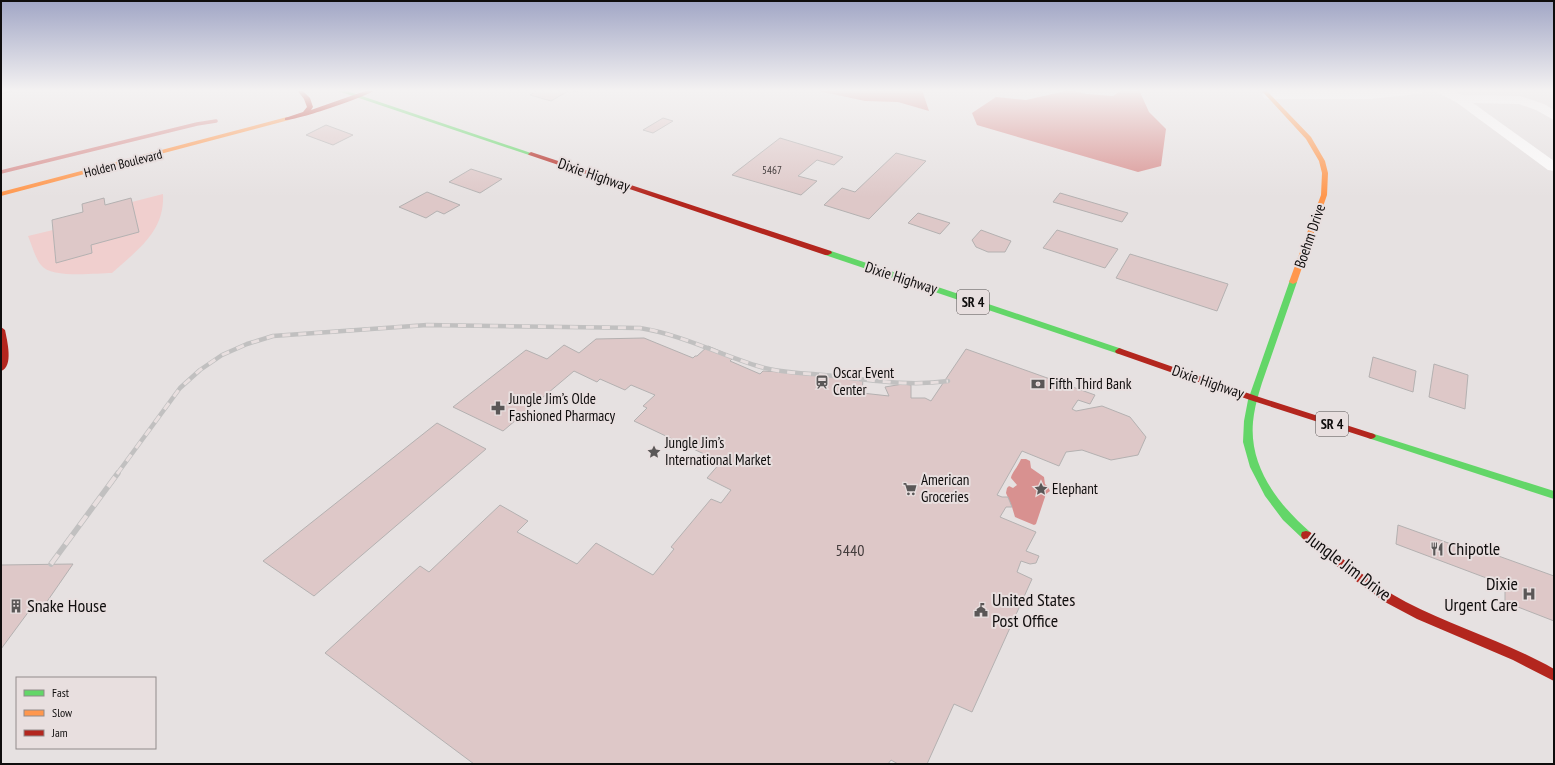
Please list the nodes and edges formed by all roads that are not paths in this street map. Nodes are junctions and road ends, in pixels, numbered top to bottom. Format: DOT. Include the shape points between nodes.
graph roads {
  1 [pos="265,126"];
  2 [pos="450,126"];
  3 [pos="1296,126"];
  4 [pos="1496,126"];
  5 [pos="1553,167"];
  6 [pos="1,194"];
  7 [pos="1,330"];
  8 [pos="1,368"];
  9 [pos="1253,398"];
  10 [pos="1554,495"];
  11 [pos="1554,675"];
  1 -- 6 [label="main road, Holden Boulevard"];
  2 -- 9 [label="main road, Dixie Highway / SR 4"];
  3 -- 9 [label="main road, Boehm Drive" via="1312,143 1321,159 1326,174 1324,194"];
  4 -- 5 [label="street"];
  7 -- 8 [label="main road" via="5,357"];
  9 -- 10 [label="main road, Dixie Highway / SR 4"];
  9 -- 11 [label="main road, Jungle Jim Drive" via="1247,432 1249,455 1263,483 1294,524 1377,592 1412,612 1487,642"];
}
